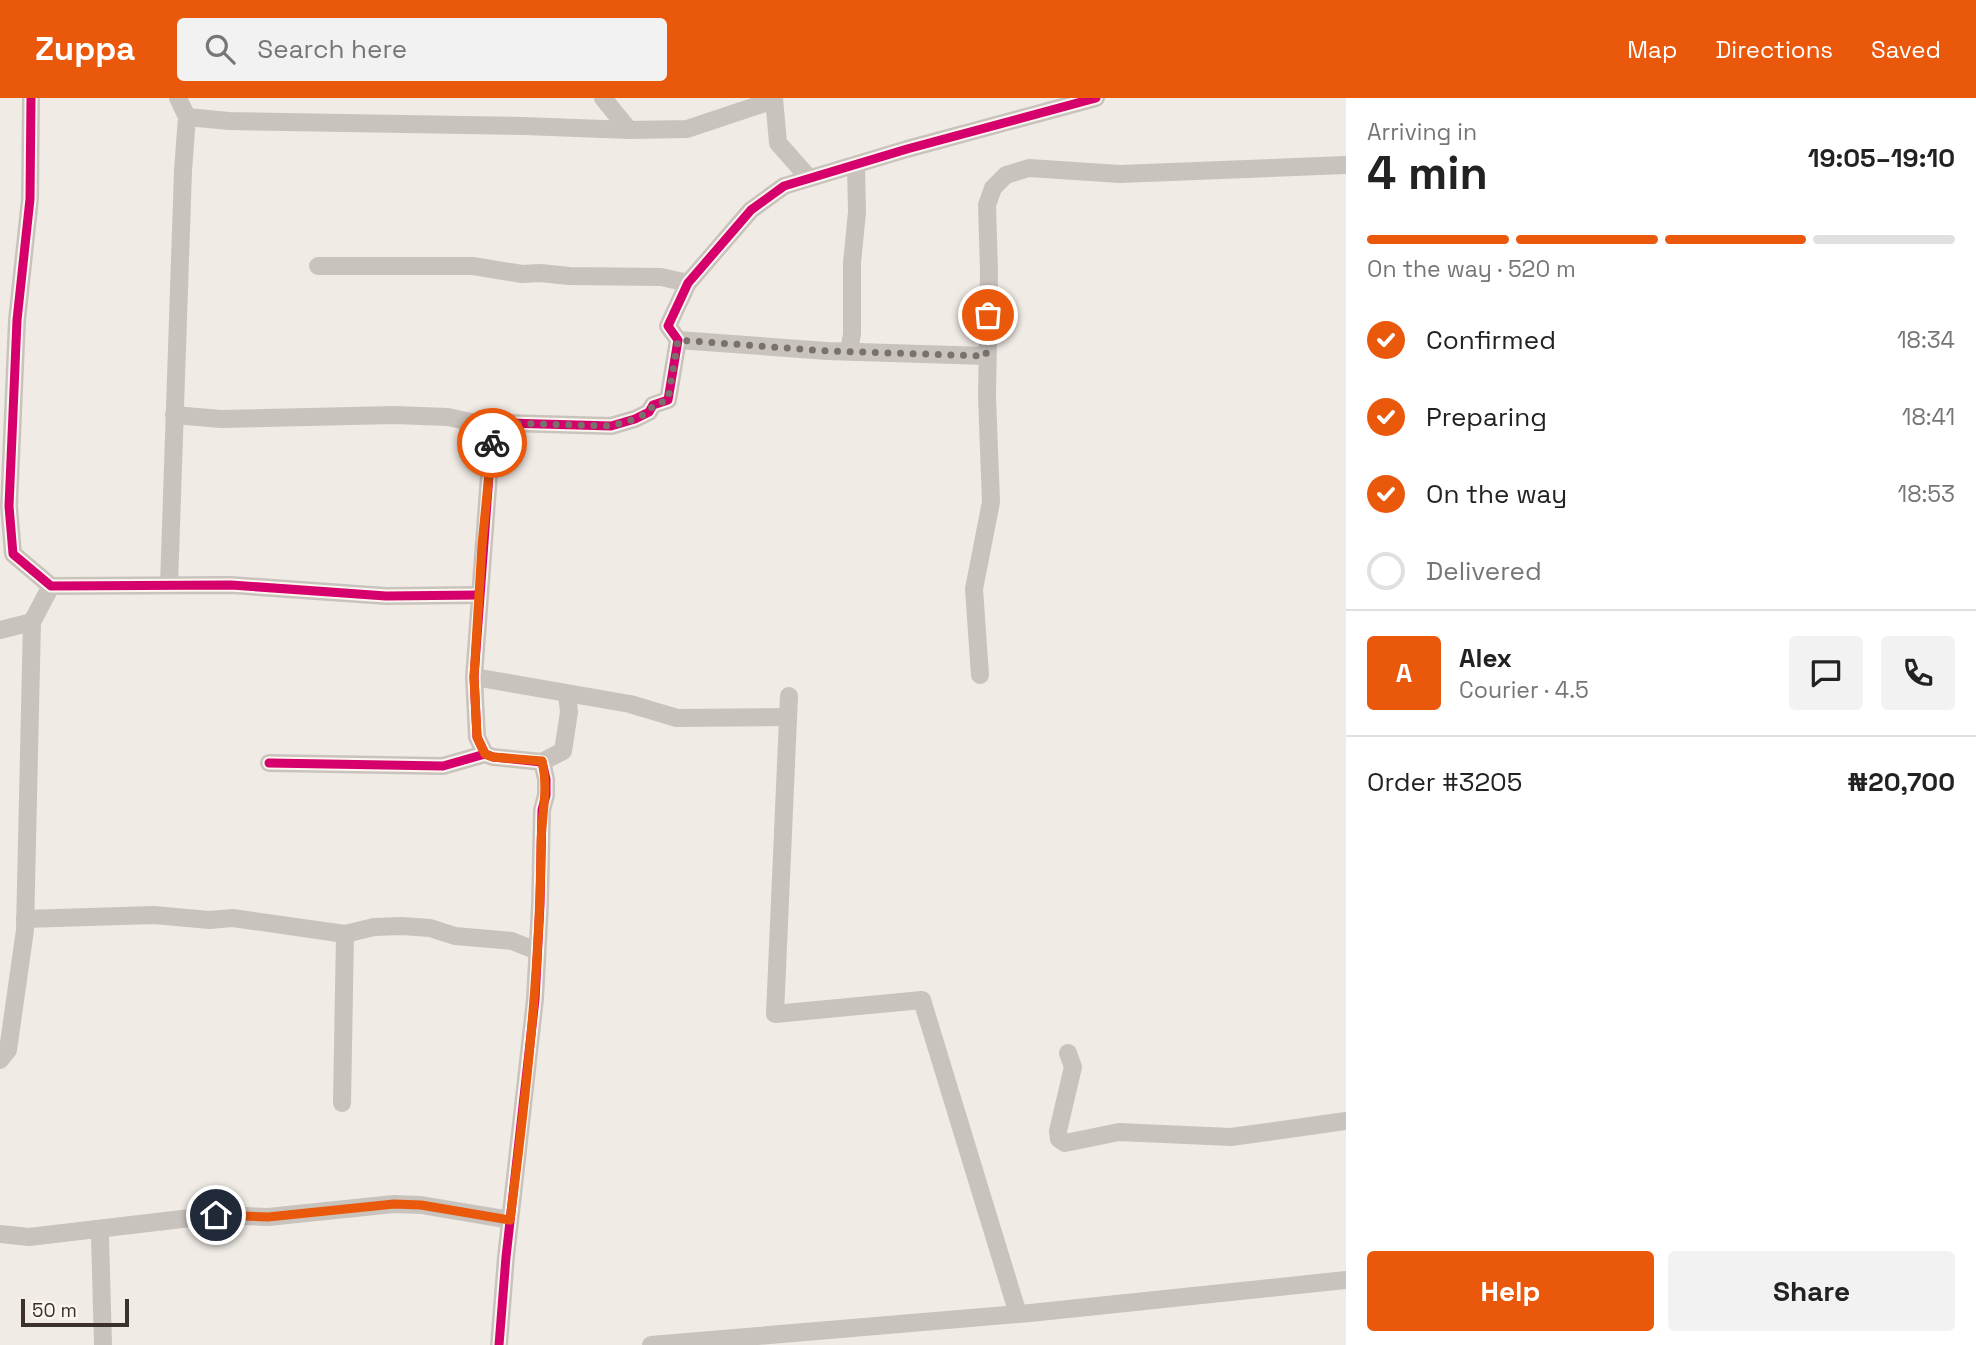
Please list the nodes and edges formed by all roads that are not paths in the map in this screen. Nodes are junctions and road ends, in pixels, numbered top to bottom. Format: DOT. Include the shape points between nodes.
graph roads {
  1 [pos="31,98"];
  2 [pos="178,98"];
  3 [pos="603,98"];
  4 [pos="1096,98"];
  5 [pos="774,99"];
  6 [pos="187,117"];
  7 [pos="629,130"];
  8 [pos="856,165"];
  9 [pos="1346,165"];
  10 [pos="808,177"];
  11 [pos="318,266"];
  12 [pos="688,283"];
  13 [pos="678,340"];
  14 [pos="849,351"];
  15 [pos="986,356"];
  16 [pos="174,415"];
  17 [pos="498,428"];
  18 [pos="5,506"];
  19 [pos="169,585"];
  20 [pos="51,586"];
  21 [pos="479,595"];
  22 [pos="32,622"];
  23 [pos="0,630"];
  24 [pos="980,675"];
  25 [pos="474,677"];
  26 [pos="567,694"];
  27 [pos="789,696"];
  28 [pos="788,717"];
  29 [pos="485,754"];
  30 [pos="542,761"];
  31 [pos="269,763"];
  32 [pos="25,919"];
  33 [pos="345,934"];
  34 [pos="537,951"];
  35 [pos="1068,1053"];
  36 [pos="0,1060"];
  37 [pos="342,1103"];
  38 [pos="1346,1121"];
  39 [pos="510,1220"];
  40 [pos="97,1229"];
  41 [pos="0,1234"];
  42 [pos="1346,1280"];
  43 [pos="1017,1314"];
  44 [pos="103,1345"];
  45 [pos="499,1345"];
  46 [pos="651,1345"];
  1 -- 18 [label="street" via="30,199"];
  2 -- 6 [label="street"];
  3 -- 7 [label="street"];
  4 -- 8 [label="street"];
  5 -- 7 [label="street" via="687,129"];
  5 -- 10 [label="street" via="778,143"];
  6 -- 7 [label="street"];
  6 -- 16 [label="street"];
  8 -- 10 [label="street"];
  8 -- 14 [label="street"];
  9 -- 15 [label="street" via="1120,174 1029,168 1006,175 993,188 986,205"];
  10 -- 12 [label="street" via="784,186 751,211"];
  11 -- 12 [label="street" via="473,266 522,274 661,277"];
  12 -- 13 [label="street" via="668,326"];
  13 -- 14 [label="street"];
  13 -- 17 [label="street" via="668,400 635,419 611,426 507,423"];
  14 -- 15 [label="street"];
  15 -- 24 [label="street" via="991,502 974,589"];
  16 -- 17 [label="street" via="220,419 448,417"];
  16 -- 19 [label="street"];
  17 -- 21 [label="street" via="491,448"];
  18 -- 20 [label="street" via="13,554"];
  19 -- 20 [label="street"];
  19 -- 21 [label="street" via="386,596"];
  20 -- 22 [label="street"];
  21 -- 25 [label="street"];
  22 -- 23 [label="street"];
  22 -- 32 [label="street"];
  25 -- 26 [label="street"];
  25 -- 29 [label="street" via="477,737"];
  26 -- 28 [label="street" via="677,718"];
  26 -- 30 [label="street" via="564,751"];
  27 -- 28 [label="street"];
  28 -- 43 [label="street" via="775,1014 922,1000"];
  29 -- 30 [label="street"];
  29 -- 31 [label="street" via="443,766"];
  30 -- 34 [label="street" via="546,795"];
  32 -- 33 [label="street" via="233,918"];
  32 -- 36 [label="street" via="8,1050"];
  33 -- 34 [label="street" via="374,927 430,928 455,936 512,941"];
  33 -- 37 [label="street"];
  34 -- 39 [label="street"];
  35 -- 38 [label="street" via="1073,1068 1058,1131 1065,1143 1119,1132 1231,1137"];
  39 -- 40 [label="street" via="394,1204 268,1217 216,1215"];
  39 -- 45 [label="street"];
  40 -- 41 [label="street" via="29,1237"];
  40 -- 44 [label="street"];
  42 -- 43 [label="street"];
  43 -- 46 [label="street"];
}
